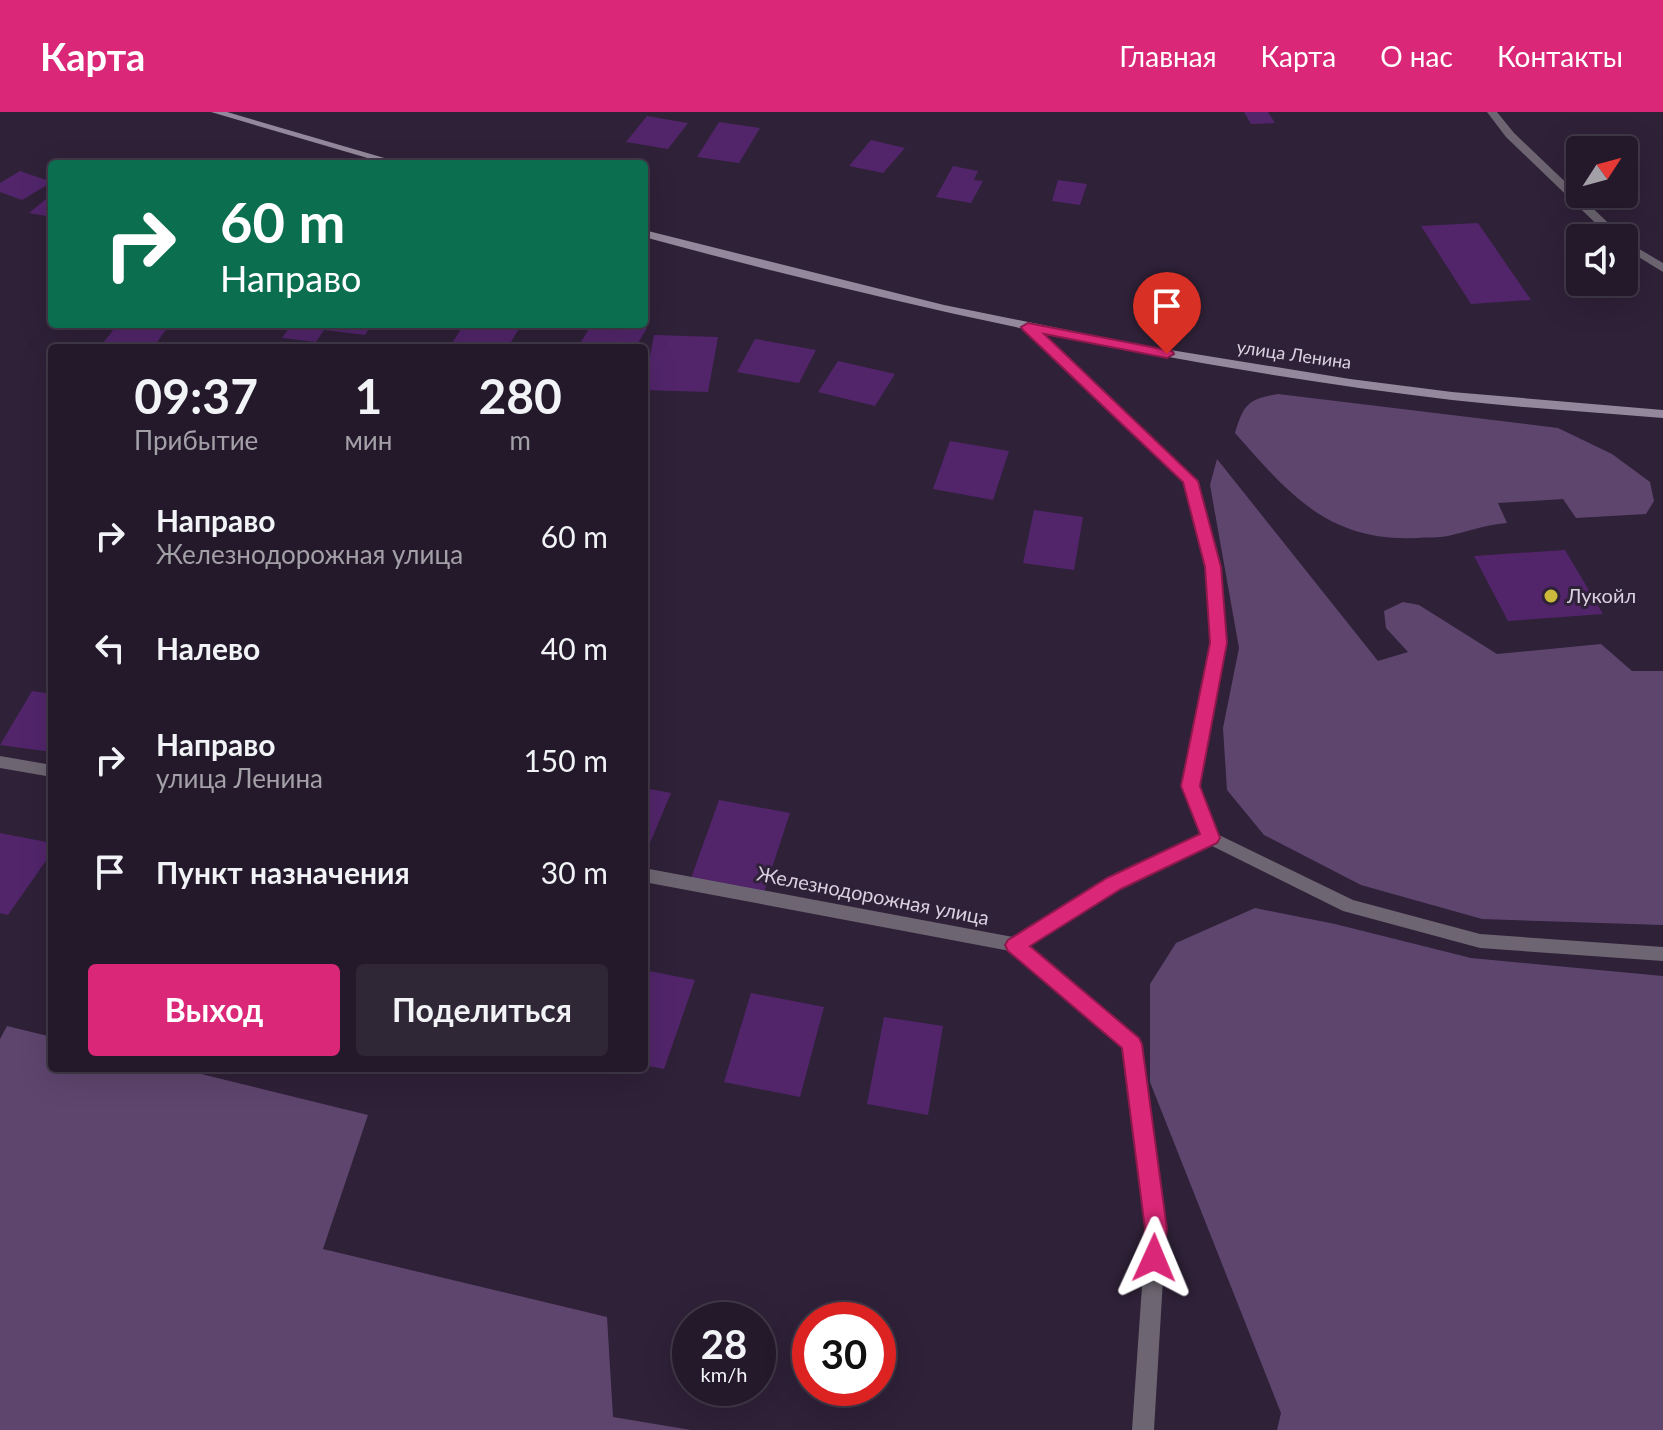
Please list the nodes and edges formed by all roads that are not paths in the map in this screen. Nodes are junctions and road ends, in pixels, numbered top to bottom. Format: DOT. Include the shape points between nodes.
graph roads {
  1 [pos="216,112"];
  2 [pos="1492,112"];
  3 [pos="386,160"];
  4 [pos="1603,224"];
  5 [pos="648,234"];
  6 [pos="1638,252"];
  7 [pos="1663,268"];
  8 [pos="1028,327"];
  9 [pos="1663,414"];
  10 [pos="0,762"];
  11 [pos="48,770"];
  12 [pos="1210,838"];
  13 [pos="648,876"];
  14 [pos="1015,945"];
  15 [pos="1663,954"];
  16 [pos="1143,1430"];
  1 -- 3 [label="main road"];
  2 -- 4 [label="street"];
  5 -- 8 [label="main road, улица Ленина"];
  6 -- 7 [label="street"];
  8 -- 9 [label="main road, улица Ленина" via="1167,354 1452,396"];
  8 -- 12 [label="street" via="1191,481 1213,567 1218,643 1191,786"];
  10 -- 11 [label="street"];
  12 -- 14 [label="street" via="1114,883"];
  12 -- 15 [label="street" via="1349,906 1480,941"];
  13 -- 14 [label="street, Железнодорожная улица"];
  14 -- 16 [label="street" via="1132,1044 1156,1229"];
}
